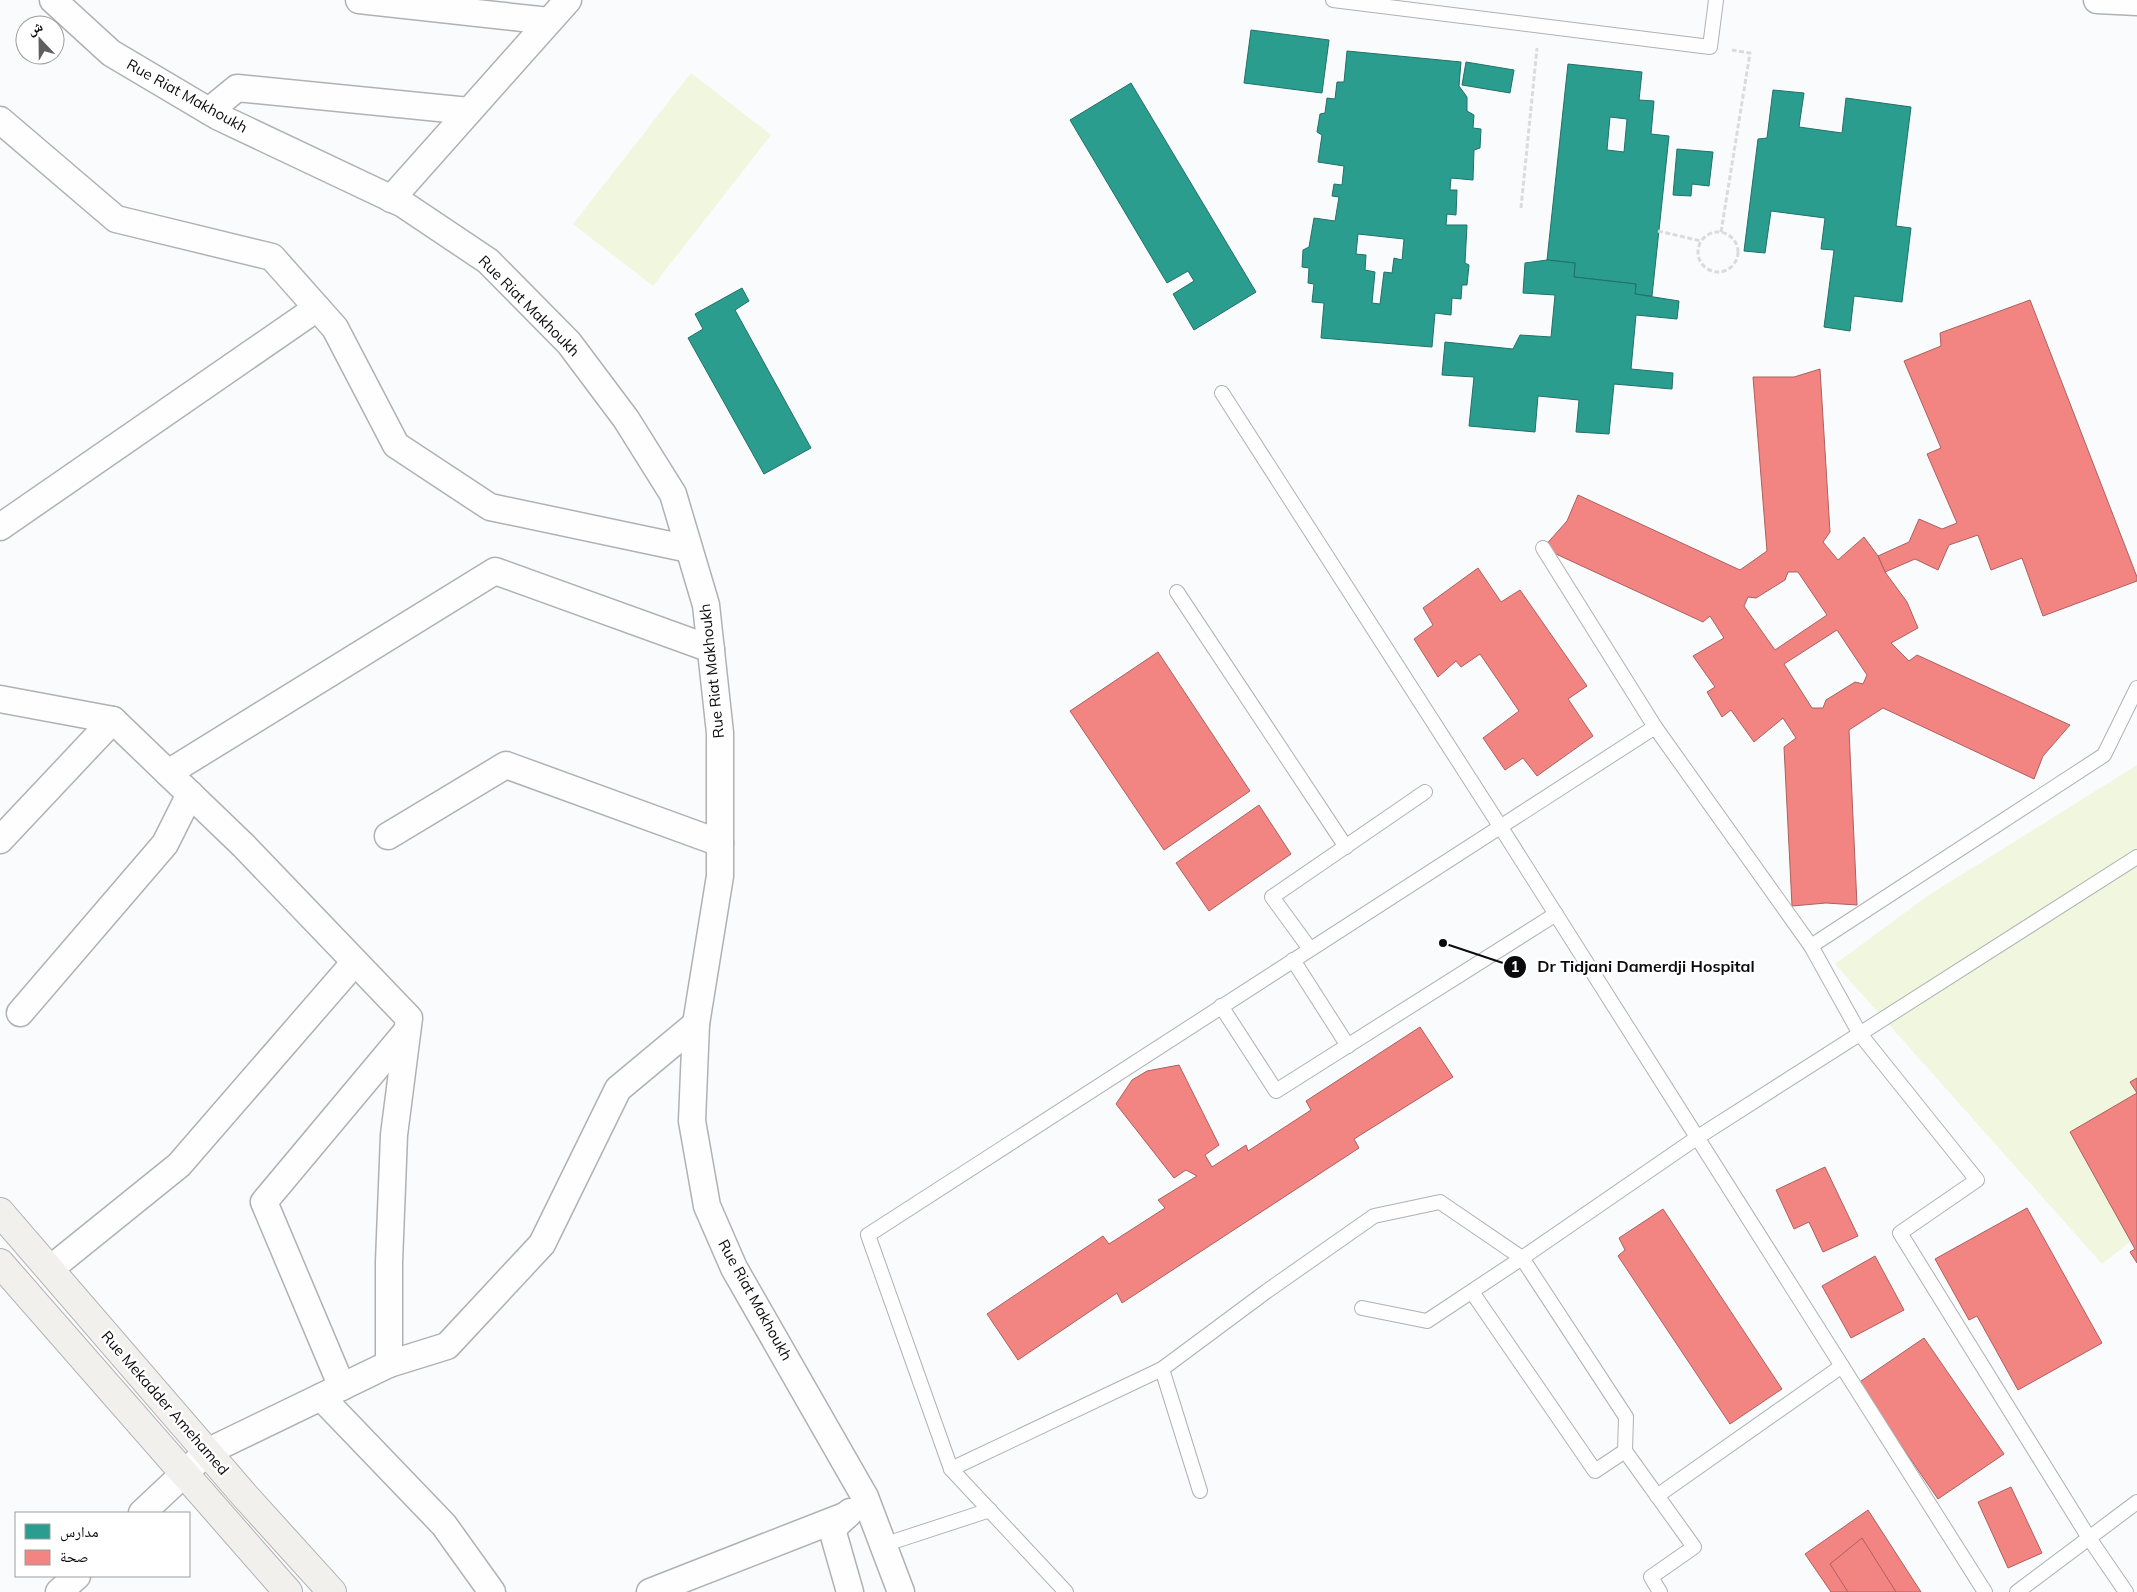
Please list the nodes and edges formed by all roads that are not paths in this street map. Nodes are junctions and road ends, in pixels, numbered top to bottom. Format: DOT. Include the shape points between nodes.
graph roads {
  1 [pos="53,0"];
  2 [pos="359,0"];
  3 [pos="568,0"];
  4 [pos="1333,0"];
  5 [pos="1716,0"];
  6 [pos="2097,0"];
  7 [pos="2137,2"];
  8 [pos="549,21"];
  9 [pos="209,111"];
  10 [pos="469,111"];
  11 [pos="0,120"];
  12 [pos="390,199"];
  13 [pos="317,308"];
  14 [pos="1222,393"];
  15 [pos="0,527"];
  16 [pos="1543,548"];
  17 [pos="689,549"];
  18 [pos="1177,592"];
  19 [pos="710,649"];
  20 [pos="2137,688"];
  21 [pos="0,699"];
  22 [pos="113,720"];
  23 [pos="1654,727"];
  24 [pos="168,773"];
  25 [pos="1425,792"];
  26 [pos="190,794"];
  27 [pos="1500,826"];
  28 [pos="388,836"];
  29 [pos="0,840"];
  30 [pos="720,843"];
  31 [pos="1346,847"];
  32 [pos="2137,857"];
  33 [pos="1556,914"];
  34 [pos="1812,946"];
  35 [pos="1310,949"];
  36 [pos="1293,960"];
  37 [pos="355,962"];
  38 [pos="1222,1006"];
  39 [pos="20,1013"];
  40 [pos="696,1024"];
  41 [pos="407,1031"];
  42 [pos="1860,1034"];
  43 [pos="1348,1046"];
  44 [pos="1698,1137"];
  45 [pos="0,1212"];
  46 [pos="1522,1258"];
  47 [pos="0,1263"];
  48 [pos="50,1269"];
  49 [pos="1472,1292"];
  50 [pos="1362,1308"];
  51 [pos="389,1364"];
  52 [pos="1842,1366"];
  53 [pos="1162,1369"];
  54 [pos="331,1392"];
  55 [pos="1625,1451"];
  56 [pos="207,1452"];
  57 [pos="951,1469"];
  58 [pos="185,1473"];
  59 [pos="1200,1491"];
  60 [pos="1657,1496"];
  61 [pos="2137,1502"];
  62 [pos="856,1506"];
  63 [pos="990,1510"];
  64 [pos="143,1512"];
  65 [pos="2089,1538"];
  66 [pos="883,1544"];
  67 [pos="75,1577"];
  68 [pos="59,1592"];
  69 [pos="288,1592"];
  70 [pos="332,1592"];
  71 [pos="492,1592"];
  72 [pos="650,1592"];
  73 [pos="850,1592"];
  74 [pos="901,1592"];
  75 [pos="1066,1592"];
  76 [pos="1660,1592"];
  77 [pos="1985,1592"];
  78 [pos="2018,1592"];
  79 [pos="2126,1592"];
  1 -- 9 [label="street, Rue Riat Makhoukh" via="111,53"];
  2 -- 8 [label="street"];
  3 -- 8 [label="street"];
  4 -- 5 [label="lane" via="1710,47"];
  6 -- 7 [label="street"];
  8 -- 10 [label="street"];
  9 -- 10 [label="street" via="237,88"];
  9 -- 12 [label="street, Rue Riat Makhoukh"];
  10 -- 12 [label="street"];
  11 -- 13 [label="street" via="116,218 272,257"];
  12 -- 17 [label="street, Rue Riat Makhoukh" via="488,261 569,343 626,420 673,494"];
  13 -- 15 [label="street"];
  13 -- 17 [label="street" via="335,328 396,445 490,507"];
  14 -- 27 [label="lane"];
  16 -- 23 [label="lane"];
  17 -- 19 [label="street, Rue Riat Makhoukh" via="706,605"];
  18 -- 31 [label="lane"];
  19 -- 24 [label="street" via="495,571"];
  19 -- 30 [label="street, Rue Riat Makhoukh" via="720,733"];
  20 -- 34 [label="lane" via="2104,755"];
  21 -- 22 [label="street"];
  22 -- 24 [label="street"];
  22 -- 29 [label="street"];
  23 -- 27 [label="lane"];
  23 -- 34 [label="lane"];
  24 -- 26 [label="street"];
  25 -- 31 [label="lane"];
  26 -- 37 [label="street"];
  26 -- 39 [label="street" via="165,844"];
  27 -- 33 [label="lane"];
  27 -- 35 [label="lane"];
  28 -- 30 [label="street" via="506,765"];
  30 -- 40 [label="street, Rue Riat Makhoukh" via="720,876"];
  31 -- 35 [label="lane" via="1272,897"];
  32 -- 42 [label="lane"];
  33 -- 43 [label="lane"];
  33 -- 44 [label="lane"];
  34 -- 42 [label="lane"];
  35 -- 36 [label="lane"];
  36 -- 38 [label="lane"];
  36 -- 43 [label="lane"];
  37 -- 41 [label="street" via="409,1018"];
  37 -- 48 [label="street" via="179,1165"];
  38 -- 43 [label="lane" via="1276,1091"];
  38 -- 57 [label="lane" via="868,1235"];
  40 -- 51 [label="street" via="618,1089 542,1244 447,1346"];
  40 -- 62 [label="street, Rue Riat Makhoukh" via="692,1121 707,1206 734,1268"];
  41 -- 51 [label="street" via="394,1135"];
  41 -- 54 [label="street" via="264,1202"];
  42 -- 44 [label="lane"];
  42 -- 65 [label="lane" via="1977,1180 1900,1233"];
  44 -- 46 [label="lane"];
  44 -- 52 [label="lane"];
  45 -- 48 [label="main road, Rue Mekadder Amehamed"];
  46 -- 49 [label="lane"];
  46 -- 53 [label="lane" via="1440,1202 1374,1216"];
  46 -- 55 [label="lane" via="1626,1417"];
  47 -- 58 [label="main road, Rue Mekadder Amehamed"];
  48 -- 56 [label="main road, Rue Mekadder Amehamed"];
  49 -- 50 [label="lane" via="1427,1322"];
  49 -- 55 [label="lane" via="1595,1471"];
  51 -- 54 [label="street"];
  52 -- 60 [label="lane"];
  52 -- 77 [label="lane"];
  53 -- 57 [label="lane"];
  53 -- 59 [label="lane"];
  54 -- 56 [label="street"];
  54 -- 71 [label="street" via="444,1525"];
  55 -- 60 [label="lane"];
  56 -- 58 [label="street"];
  56 -- 70 [label="main road, Rue Mekadder Amehamed"];
  57 -- 63 [label="lane"];
  58 -- 64 [label="street"];
  58 -- 69 [label="main road, Rue Mekadder Amehamed"];
  60 -- 76 [label="lane" via="1694,1547 1651,1578"];
  61 -- 65 [label="lane"];
  62 -- 66 [label="street, Rue Riat Makhoukh"];
  62 -- 72 [label="street"];
  62 -- 73 [label="street" via="832,1529"];
  63 -- 66 [label="lane"];
  63 -- 75 [label="lane"];
  65 -- 78 [label="lane"];
  65 -- 79 [label="lane"];
  66 -- 74 [label="street, Rue Riat Makhoukh"];
  67 -- 68 [label="street"];
}
